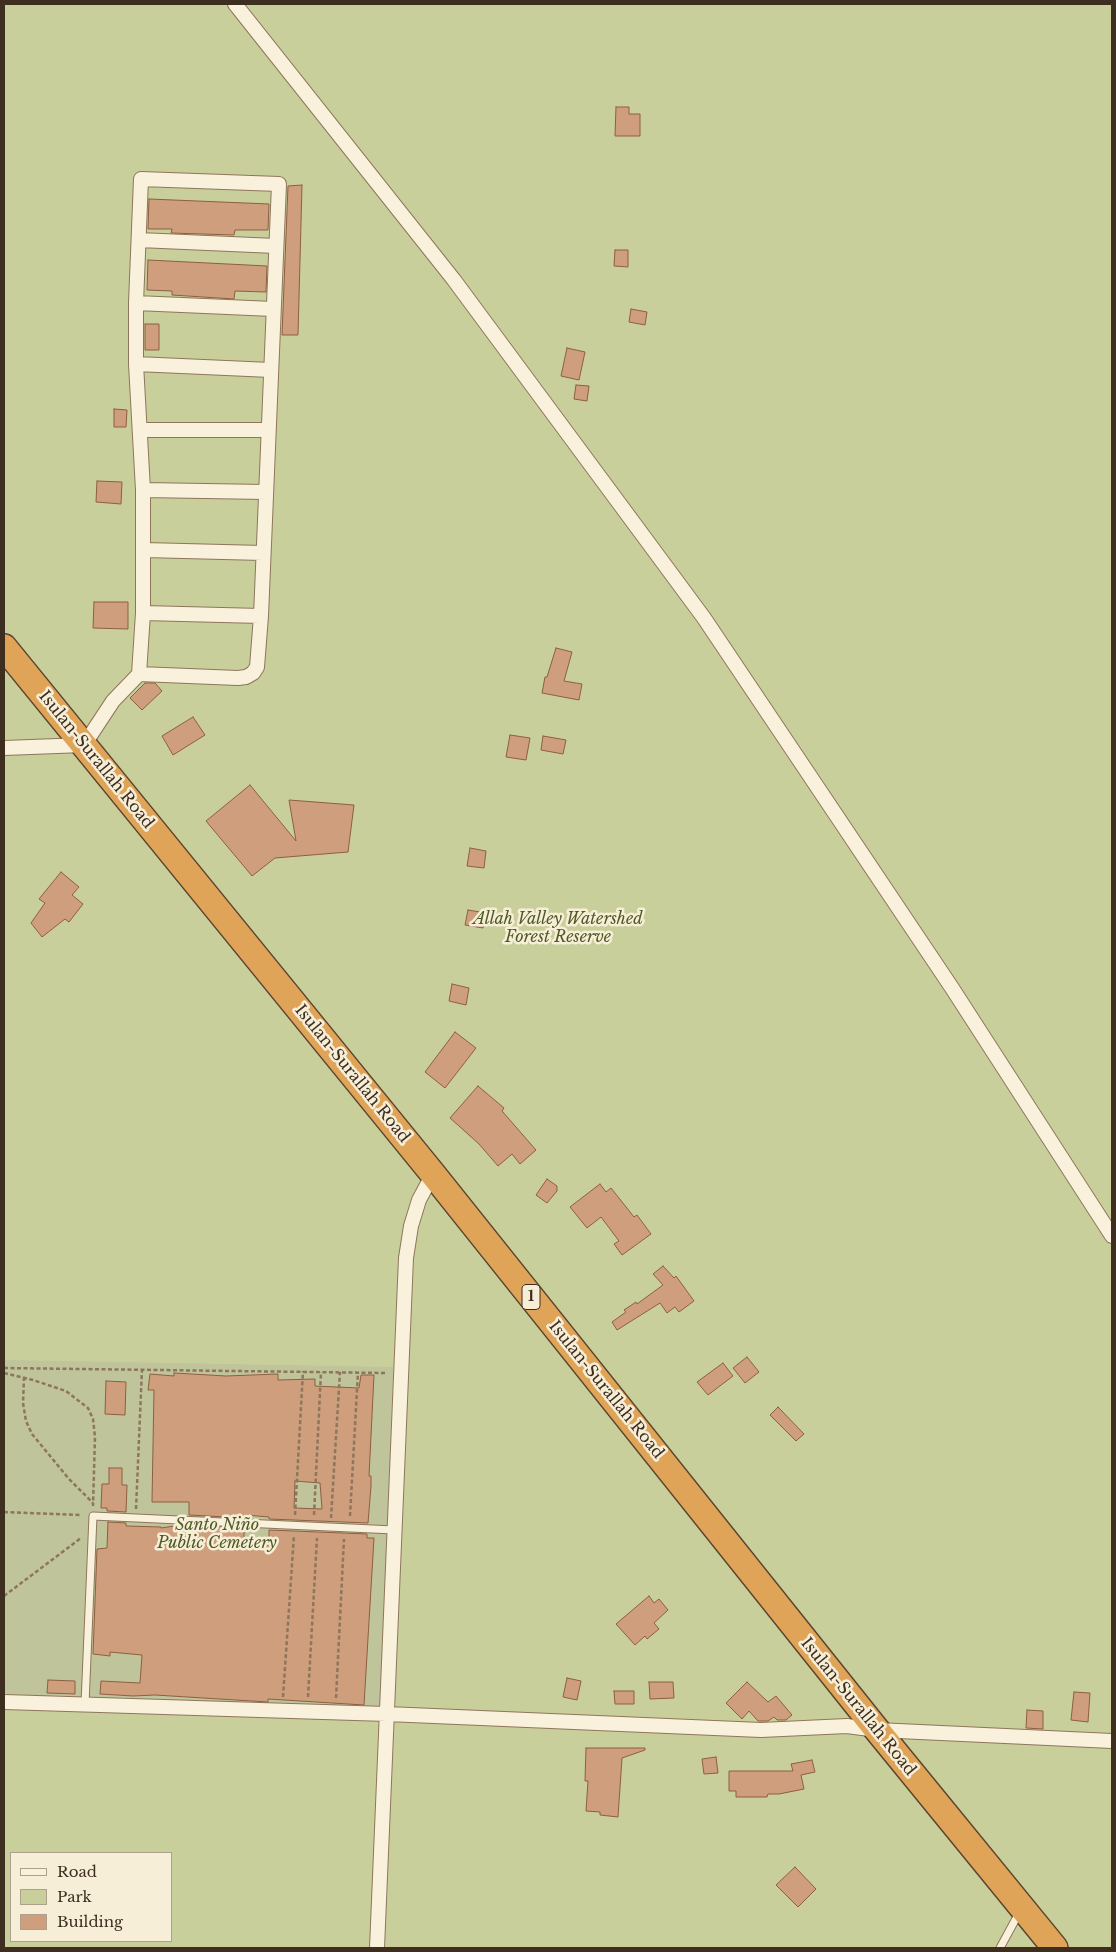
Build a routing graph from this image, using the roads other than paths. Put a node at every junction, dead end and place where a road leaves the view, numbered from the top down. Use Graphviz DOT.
graph roads {
  1 [pos="235,4"];
  2 [pos="139,240"];
  3 [pos="276,246"];
  4 [pos="136,303"];
  5 [pos="273,309"];
  6 [pos="136,364"];
  7 [pos="271,370"];
  8 [pos="140,430"];
  9 [pos="268,430"];
  10 [pos="144,490"];
  11 [pos="266,492"];
  12 [pos="144,550"];
  13 [pos="263,553"];
  14 [pos="143,613"];
  15 [pos="261,616"];
  16 [pos="4,647"];
  17 [pos="139,674"];
  18 [pos="84,745"];
  19 [pos="4,748"];
  20 [pos="433,1174"];
  21 [pos="1112,1236"];
  22 [pos="394,1530"];
  23 [pos="4,1702"];
  24 [pos="85,1704"];
  25 [pos="387,1714"];
  26 [pos="877,1730"];
  27 [pos="1112,1740"];
  28 [pos="1022,1908"];
  29 [pos="377,1948"];
  30 [pos="1000,1948"];
  31 [pos="1055,1948"];
  1 -- 21 [label="street"];
  2 -- 3 [label="street"];
  2 -- 3 [label="street"];
  2 -- 4 [label="street"];
  3 -- 5 [label="street"];
  4 -- 5 [label="street"];
  4 -- 6 [label="street"];
  5 -- 7 [label="street"];
  6 -- 7 [label="street"];
  6 -- 8 [label="street"];
  7 -- 9 [label="street"];
  8 -- 9 [label="street"];
  8 -- 10 [label="street"];
  9 -- 11 [label="street"];
  10 -- 11 [label="street"];
  10 -- 12 [label="street"];
  11 -- 13 [label="street"];
  12 -- 13 [label="street"];
  12 -- 14 [label="street"];
  13 -- 15 [label="street"];
  14 -- 15 [label="street"];
  14 -- 17 [label="street"];
  15 -- 17 [label="street"];
  16 -- 18 [label="highway, Isulan-Surallah Road / 1"];
  17 -- 18 [label="street"];
  18 -- 19 [label="street"];
  18 -- 20 [label="highway, Isulan-Surallah Road / 1"];
  20 -- 22 [label="street"];
  20 -- 26 [label="highway, Isulan-Surallah Road / 1"];
  22 -- 24 [label="lane"];
  22 -- 25 [label="street"];
  23 -- 24 [label="street"];
  24 -- 25 [label="street"];
  25 -- 26 [label="street"];
  25 -- 29 [label="street"];
  26 -- 27 [label="street"];
  26 -- 28 [label="highway, Isulan-Surallah Road / 1"];
  28 -- 30 [label="lane"];
  28 -- 31 [label="highway, Isulan-Surallah Road / 1"];
}
